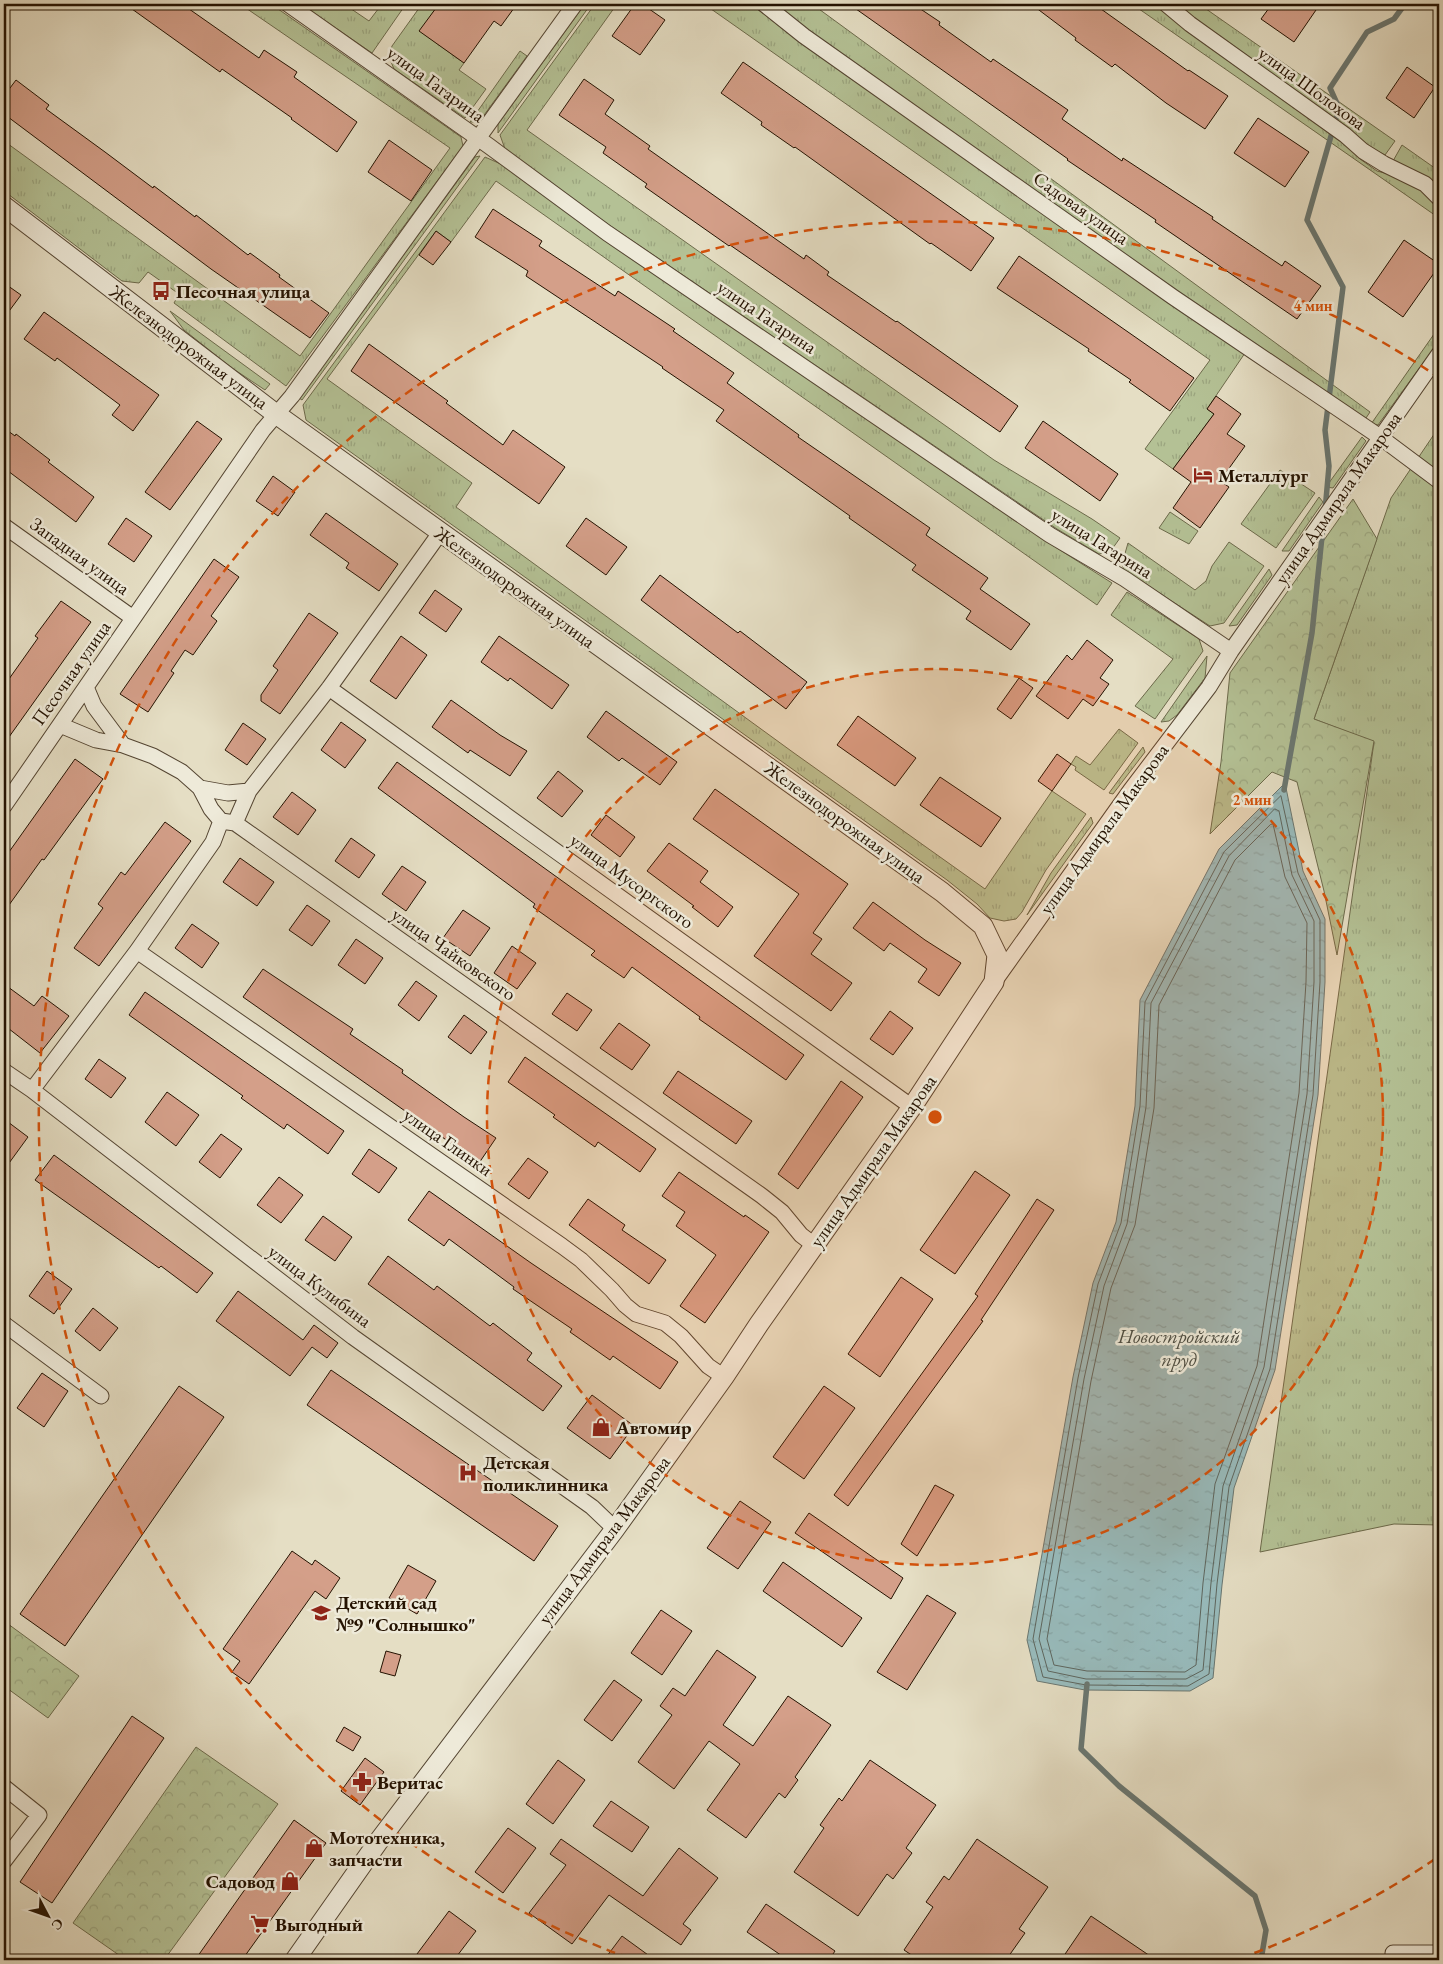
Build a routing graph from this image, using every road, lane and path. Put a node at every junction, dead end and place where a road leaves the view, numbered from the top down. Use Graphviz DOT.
graph roads {
  1 [pos="288,4"];
  2 [pos="575,4"];
  3 [pos="764,4"];
  4 [pos="1166,4"];
  5 [pos="478,138"];
  6 [pos="1439,198"];
  7 [pos="4,206"];
  8 [pos="1439,354"];
  9 [pos="276,414"];
  10 [pos="1380,437"];
  11 [pos="1439,480"];
  12 [pos="4,526"];
  13 [pos="440,533"];
  14 [pos="133,618"];
  15 [pos="1231,651"];
  16 [pos="86,687"];
  17 [pos="330,688"];
  18 [pos="60,725"];
  19 [pos="123,745"];
  20 [pos="200,788"];
  21 [pos="249,791"];
  22 [pos="5,801"];
  23 [pos="228,822"];
  24 [pos="137,951"];
  25 [pos="994,982"];
  26 [pos="4,1071"];
  27 [pos="32,1090"];
  28 [pos="912,1107"];
  29 [pos="814,1245"];
  30 [pos="4,1324"];
  31 [pos="724,1377"];
  32 [pos="102,1396"];
  33 [pos="615,1529"];
  34 [pos="4,1788"];
  35 [pos="4,1861"];
  36 [pos="1439,1953"];
  37 [pos="1393,1957"];
  38 [pos="295,1960"];
  1 -- 5 [label="street, улица Гагарина"];
  2 -- 5 [label="street, Песочная улица"];
  3 -- 10 [label="street, Садовая улица"];
  4 -- 6 [label="street, улица Шолохова"];
  5 -- 9 [label="street, Песочная улица"];
  5 -- 15 [label="street, улица Гагарина"];
  7 -- 9 [label="street, Железнодорожная улица"];
  8 -- 10 [label="street, улица Адмирала Макарова"];
  9 -- 13 [label="street, Железнодорожная улица"];
  9 -- 14 [label="street, Песочная улица"];
  10 -- 11 [label="street, Садовая улица"];
  10 -- 15 [label="street, улица Адмирала Макарова"];
  12 -- 14 [label="street, Западная улица"];
  13 -- 17 [label="street"];
  13 -- 25 [label="street, Железнодорожная улица"];
  14 -- 16 [label="street, Песочная улица"];
  15 -- 25 [label="street, улица Адмирала Макарова"];
  16 -- 18 [label="street, Песочная улица"];
  16 -- 19 [label="street"];
  17 -- 21 [label="street"];
  17 -- 28 [label="street, улица Мусоргского"];
  18 -- 19 [label="street, улица Чайковского"];
  18 -- 22 [label="street, Песочная улица"];
  19 -- 20 [label="street, улица Чайковского"];
  20 -- 21 [label="street"];
  20 -- 23 [label="street, улица Чайковского"];
  21 -- 23 [label="street"];
  23 -- 24 [label="street"];
  23 -- 29 [label="street, улица Чайковского"];
  24 -- 27 [label="street"];
  24 -- 31 [label="street, улица Глинки"];
  25 -- 28 [label="street, улица Адмирала Макарова"];
  26 -- 27 [label="street, улица Кулибина"];
  27 -- 33 [label="street, улица Кулибина"];
  28 -- 29 [label="street, улица Адмирала Макарова"];
  29 -- 31 [label="street, улица Адмирала Макарова"];
  30 -- 32 [label="street"];
  31 -- 33 [label="street, улица Адмирала Макарова"];
  33 -- 38 [label="street, улица Адмирала Макарова"];
  34 -- 35 [label="street"];
  36 -- 37 [label="street"];
}
